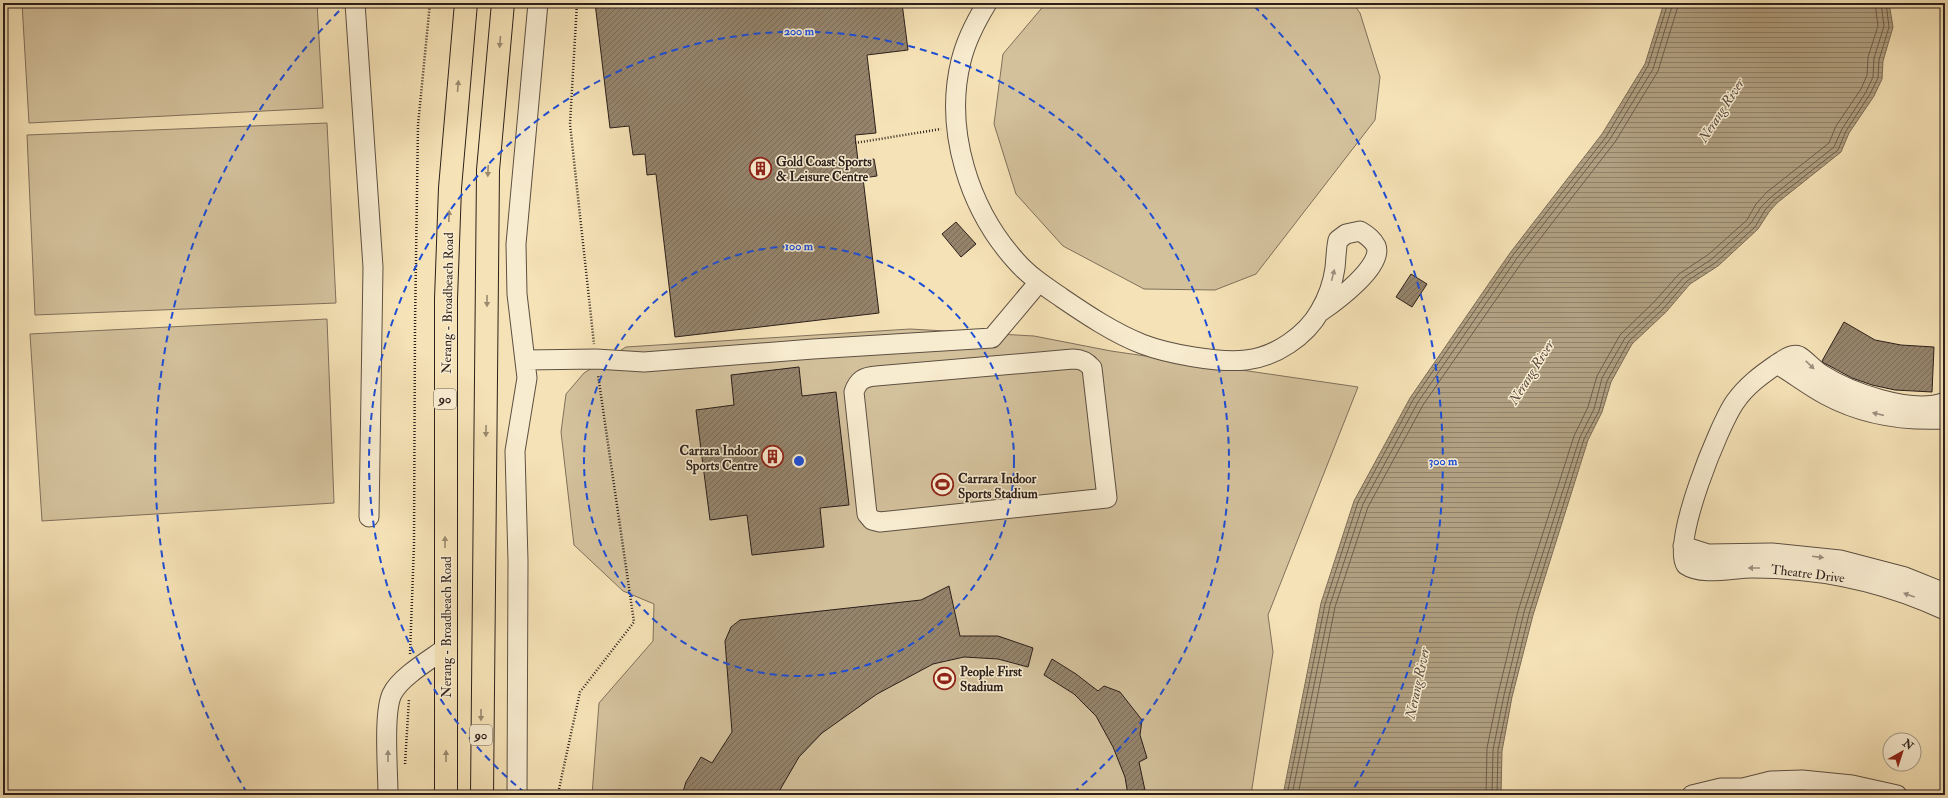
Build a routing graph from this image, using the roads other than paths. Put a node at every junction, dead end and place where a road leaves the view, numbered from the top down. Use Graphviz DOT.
graph roads {
  1 [pos="356,3"];
  2 [pos="466,3"];
  3 [pos="504,3"];
  4 [pos="538,3"];
  5 [pos="987,3"];
  6 [pos="1039,282"];
  7 [pos="1320,312"];
  8 [pos="992,338"];
  9 [pos="525,360"];
  10 [pos="993,366"];
  11 [pos="1945,402"];
  12 [pos="1907,412"];
  13 [pos="1945,420"];
  14 [pos="369,518"];
  15 [pos="1886,579"];
  16 [pos="1945,593"];
  17 [pos="1945,610"];
  18 [pos="446,648"];
  19 [pos="388,795"];
  20 [pos="446,795"];
  21 [pos="482,795"];
  22 [pos="517,795"];
  23 [pos="1692,795"];
  24 [pos="1897,795"];
  1 -- 14 [label="street"];
  18 -- 2 [label="main road, Nerang - Broadbeach Road / 90, one-way"];
  3 -- 21 [label="main road, 90, one-way"];
  4 -- 9 [label="street"];
  5 -- 6 [label="street"];
  6 -- 7 [label="street"];
  6 -- 8 [label="street"];
  8 -- 9 [label="street"];
  8 -- 10 [label="street"];
  9 -- 22 [label="street"];
  10 -- 10 [label="street"];
  11 -- 12 [label="street, Theatre Drive"];
  12 -- 13 [label="street, Theatre Drive"];
  12 -- 15 [label="street, Theatre Drive"];
  15 -- 16 [label="street, Theatre Drive"];
  17 -- 15 [label="street, Theatre Drive, one-way"];
  19 -- 18 [label="street, one-way"];
  20 -- 18 [label="main road, Nerang - Broadbeach Road / 90, one-way"];
  23 -- 24 [label="street"];
}
